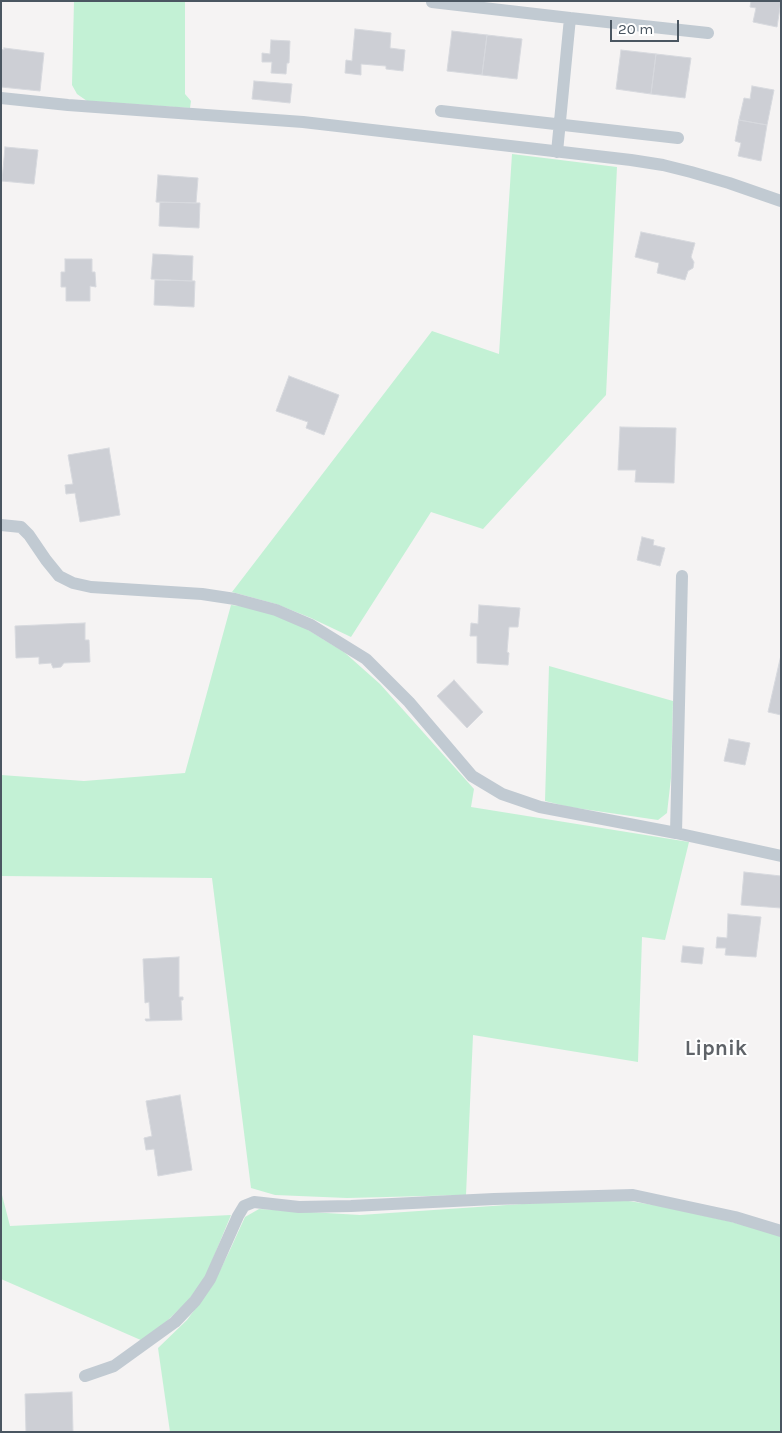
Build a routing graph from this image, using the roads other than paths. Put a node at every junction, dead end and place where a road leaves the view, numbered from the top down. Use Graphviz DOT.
graph roads {
  1 [pos="432,2"];
  2 [pos="570,18"];
  3 [pos="708,34"];
  4 [pos="1,98"];
  5 [pos="441,111"];
  6 [pos="558,125"];
  7 [pos="678,138"];
  8 [pos="557,152"];
  9 [pos="781,201"];
  10 [pos="1,525"];
  11 [pos="682,576"];
  12 [pos="676,833"];
  13 [pos="781,856"];
  14 [pos="781,1230"];
  15 [pos="85,1376"];
  1 -- 2 [label="lane"];
  2 -- 3 [label="lane"];
  2 -- 6 [label="lane"];
  4 -- 8 [label="lane"];
  5 -- 6 [label="lane"];
  6 -- 7 [label="lane"];
  6 -- 8 [label="lane"];
  8 -- 9 [label="lane"];
  10 -- 12 [label="lane"];
  11 -- 12 [label="lane"];
  12 -- 13 [label="lane"];
  14 -- 15 [label="lane"];
}
